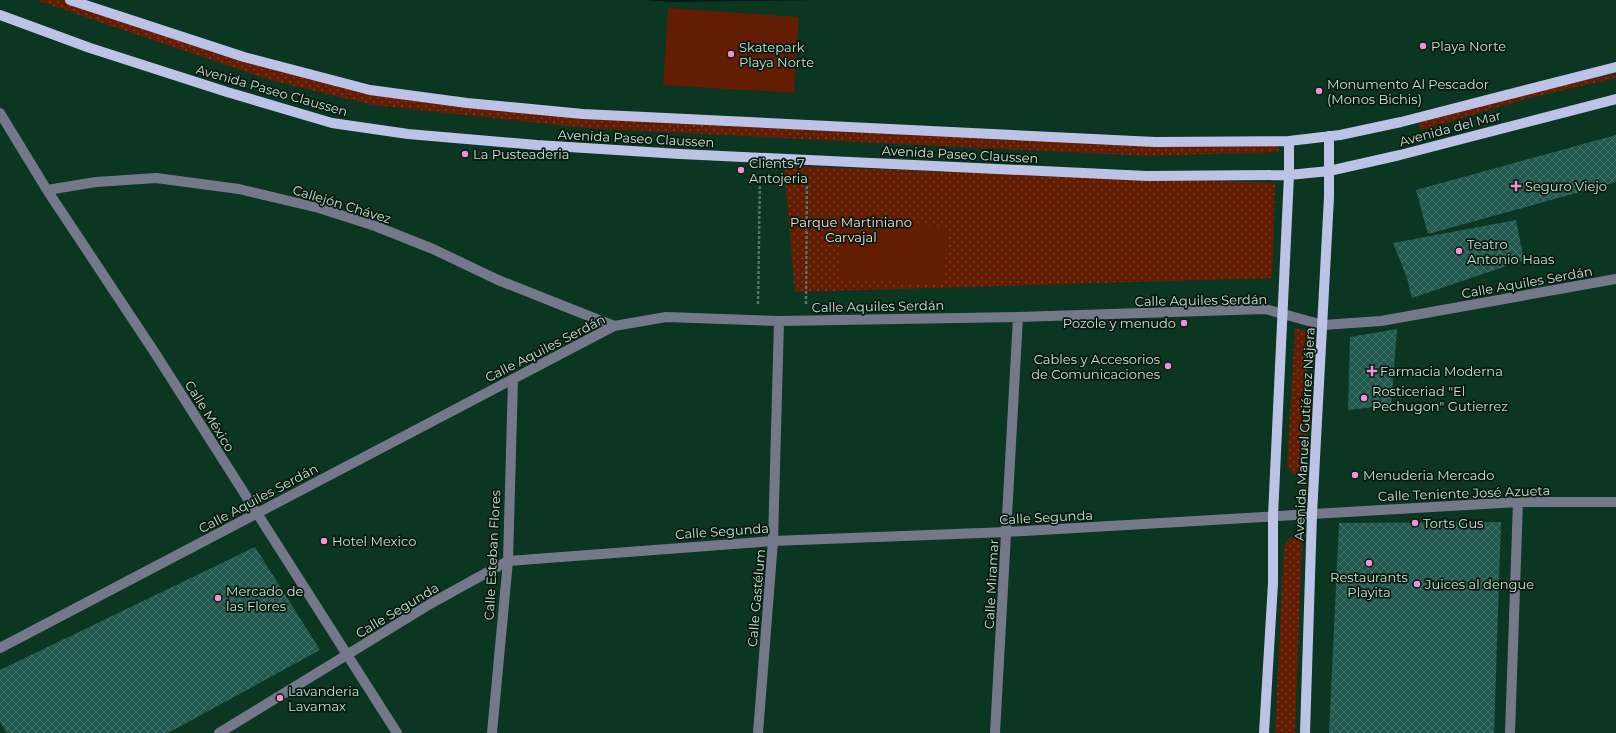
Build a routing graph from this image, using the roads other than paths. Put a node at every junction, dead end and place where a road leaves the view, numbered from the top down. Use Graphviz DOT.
graph roads {
  1 [pos="70,0"];
  2 [pos="0,15"];
  3 [pos="1616,67"];
  4 [pos="1616,99"];
  5 [pos="0,113"];
  6 [pos="1329,136"];
  7 [pos="1289,141"];
  8 [pos="1329,171"];
  9 [pos="1289,175"];
  10 [pos="47,190"];
  11 [pos="1616,279"];
  12 [pos="1283,314"];
  13 [pos="1018,317"];
  14 [pos="779,321"];
  15 [pos="1323,325"];
  16 [pos="614,326"];
  17 [pos="512,379"];
  18 [pos="1518,502"];
  19 [pos="1616,502"];
  20 [pos="256,513"];
  21 [pos="1312,514"];
  22 [pos="1273,516"];
  23 [pos="1007,532"];
  24 [pos="773,541"];
  25 [pos="508,561"];
  26 [pos="0,648"];
  27 [pos="347,655"];
  28 [pos="219,733"];
  29 [pos="397,733"];
  30 [pos="492,733"];
  31 [pos="758,733"];
  32 [pos="995,733"];
  33 [pos="1264,733"];
  34 [pos="1305,733"];
  35 [pos="1510,733"];
  1 -- 7 [label="main road, Avenida Paseo Claussen"];
  2 -- 9 [label="main road, Avenida Paseo Claussen"];
  3 -- 6 [label="main road, Avenida del Mar"];
  4 -- 8 [label="main road, Avenida del Mar"];
  5 -- 10 [label="street, Calle México"];
  6 -- 7 [label="main road, Avenida Paseo Claussen"];
  6 -- 8 [label="main road, Avenida Manuel Gutiérrez Nájera"];
  7 -- 9 [label="main road, Avenida Manuel Gutiérrez Nájera"];
  8 -- 9 [label="main road, Avenida del Mar"];
  8 -- 15 [label="main road, Avenida Manuel Gutiérrez Nájera"];
  9 -- 12 [label="main road, Avenida Manuel Gutiérrez Nájera"];
  10 -- 16 [label="street, Callejón Chávez"];
  10 -- 20 [label="street, Calle México"];
  11 -- 15 [label="street, Calle Aquiles Serdán"];
  12 -- 13 [label="street, Calle Aquiles Serdán"];
  12 -- 15 [label="street, Calle Aquiles Serdán"];
  12 -- 22 [label="main road, Avenida Manuel Gutiérrez Nájera"];
  13 -- 14 [label="street, Calle Aquiles Serdán"];
  13 -- 23 [label="street, Calle Miramar"];
  14 -- 16 [label="street, Calle Aquiles Serdán"];
  14 -- 24 [label="street, Calle Gastélum"];
  15 -- 21 [label="main road, Avenida Manuel Gutiérrez Nájera"];
  16 -- 17 [label="street, Calle Aquiles Serdán"];
  17 -- 20 [label="street, Calle Aquiles Serdán"];
  17 -- 25 [label="street, Calle Esteban Flores"];
  18 -- 19 [label="street, Calle Teniente José Azueta"];
  18 -- 21 [label="street, Calle Teniente José Azueta"];
  18 -- 35 [label="street"];
  20 -- 26 [label="street, Calle Aquiles Serdán"];
  20 -- 27 [label="street, Calle México"];
  21 -- 22 [label="street, Calle Teniente José Azueta"];
  21 -- 34 [label="main road, Avenida Manuel Gutiérrez Nájera"];
  22 -- 23 [label="street, Calle Segunda"];
  22 -- 33 [label="main road, Avenida Manuel Gutiérrez Nájera"];
  23 -- 24 [label="street, Calle Segunda"];
  23 -- 32 [label="street, Calle Miramar"];
  24 -- 25 [label="street, Calle Segunda"];
  24 -- 31 [label="street, Calle Gastélum"];
  25 -- 27 [label="street, Calle Segunda"];
  25 -- 30 [label="street, Calle Esteban Flores"];
  27 -- 28 [label="street, Calle Segunda"];
  27 -- 29 [label="street, Calle México"];
}
